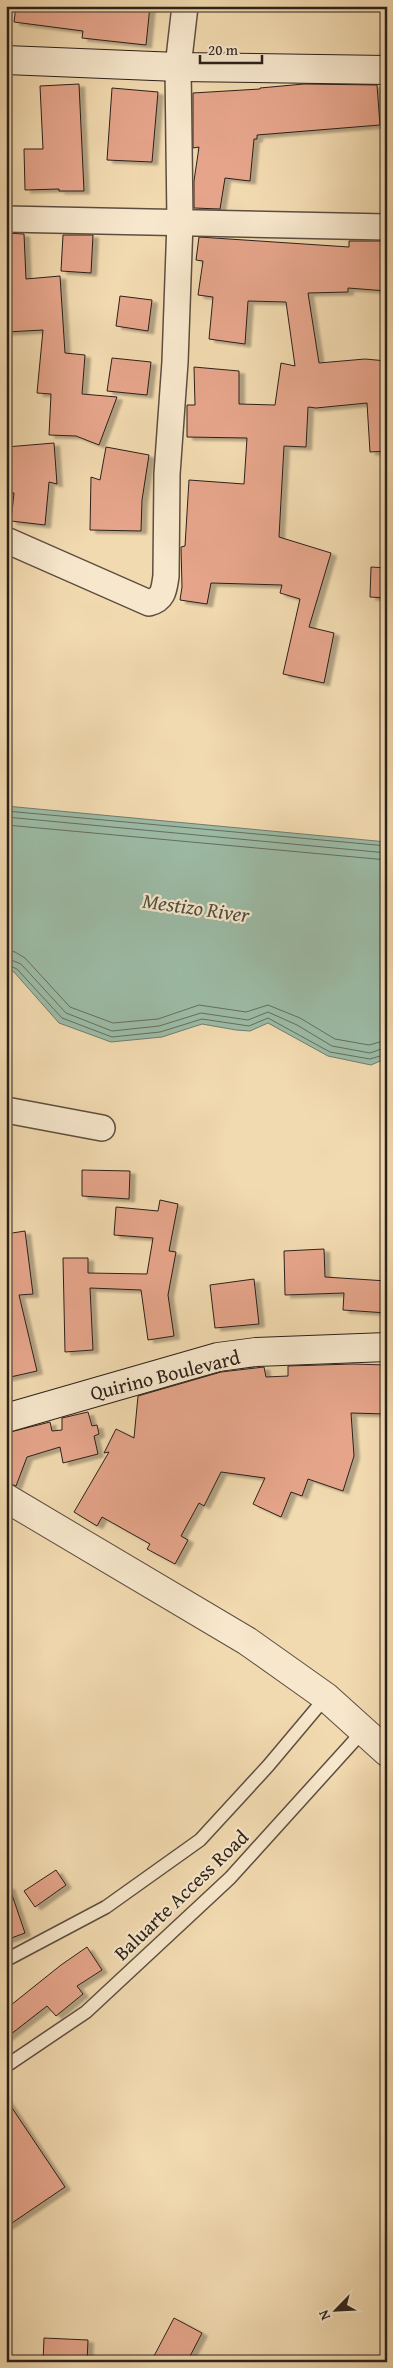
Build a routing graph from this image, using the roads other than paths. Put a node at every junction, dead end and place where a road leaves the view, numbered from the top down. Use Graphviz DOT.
graph roads {
  1 [pos="185,6"];
  2 [pos="6,60"];
  3 [pos="178,67"];
  4 [pos="387,70"];
  5 [pos="6,219"];
  6 [pos="180,222"];
  7 [pos="387,227"];
  8 [pos="6,540"];
  9 [pos="6,1110"];
  10 [pos="102,1128"];
  11 [pos="387,1347"];
  12 [pos="6,1418"];
  13 [pos="6,1498"];
  14 [pos="326,1697"];
  15 [pos="363,1731"];
  16 [pos="387,1752"];
  17 [pos="6,1960"];
  18 [pos="6,2066"];
  1 -- 3 [label="street"];
  2 -- 3 [label="main road"];
  3 -- 4 [label="main road"];
  3 -- 6 [label="street"];
  5 -- 6 [label="street"];
  6 -- 7 [label="street"];
  6 -- 8 [label="street"];
  9 -- 10 [label="street"];
  11 -- 12 [label="main road, Quirino Boulevard"];
  13 -- 14 [label="main road"];
  14 -- 15 [label="main road"];
  14 -- 17 [label="lane, Baluarte Access Road"];
  15 -- 16 [label="main road"];
  15 -- 18 [label="lane, Baluarte Access Road"];
}
